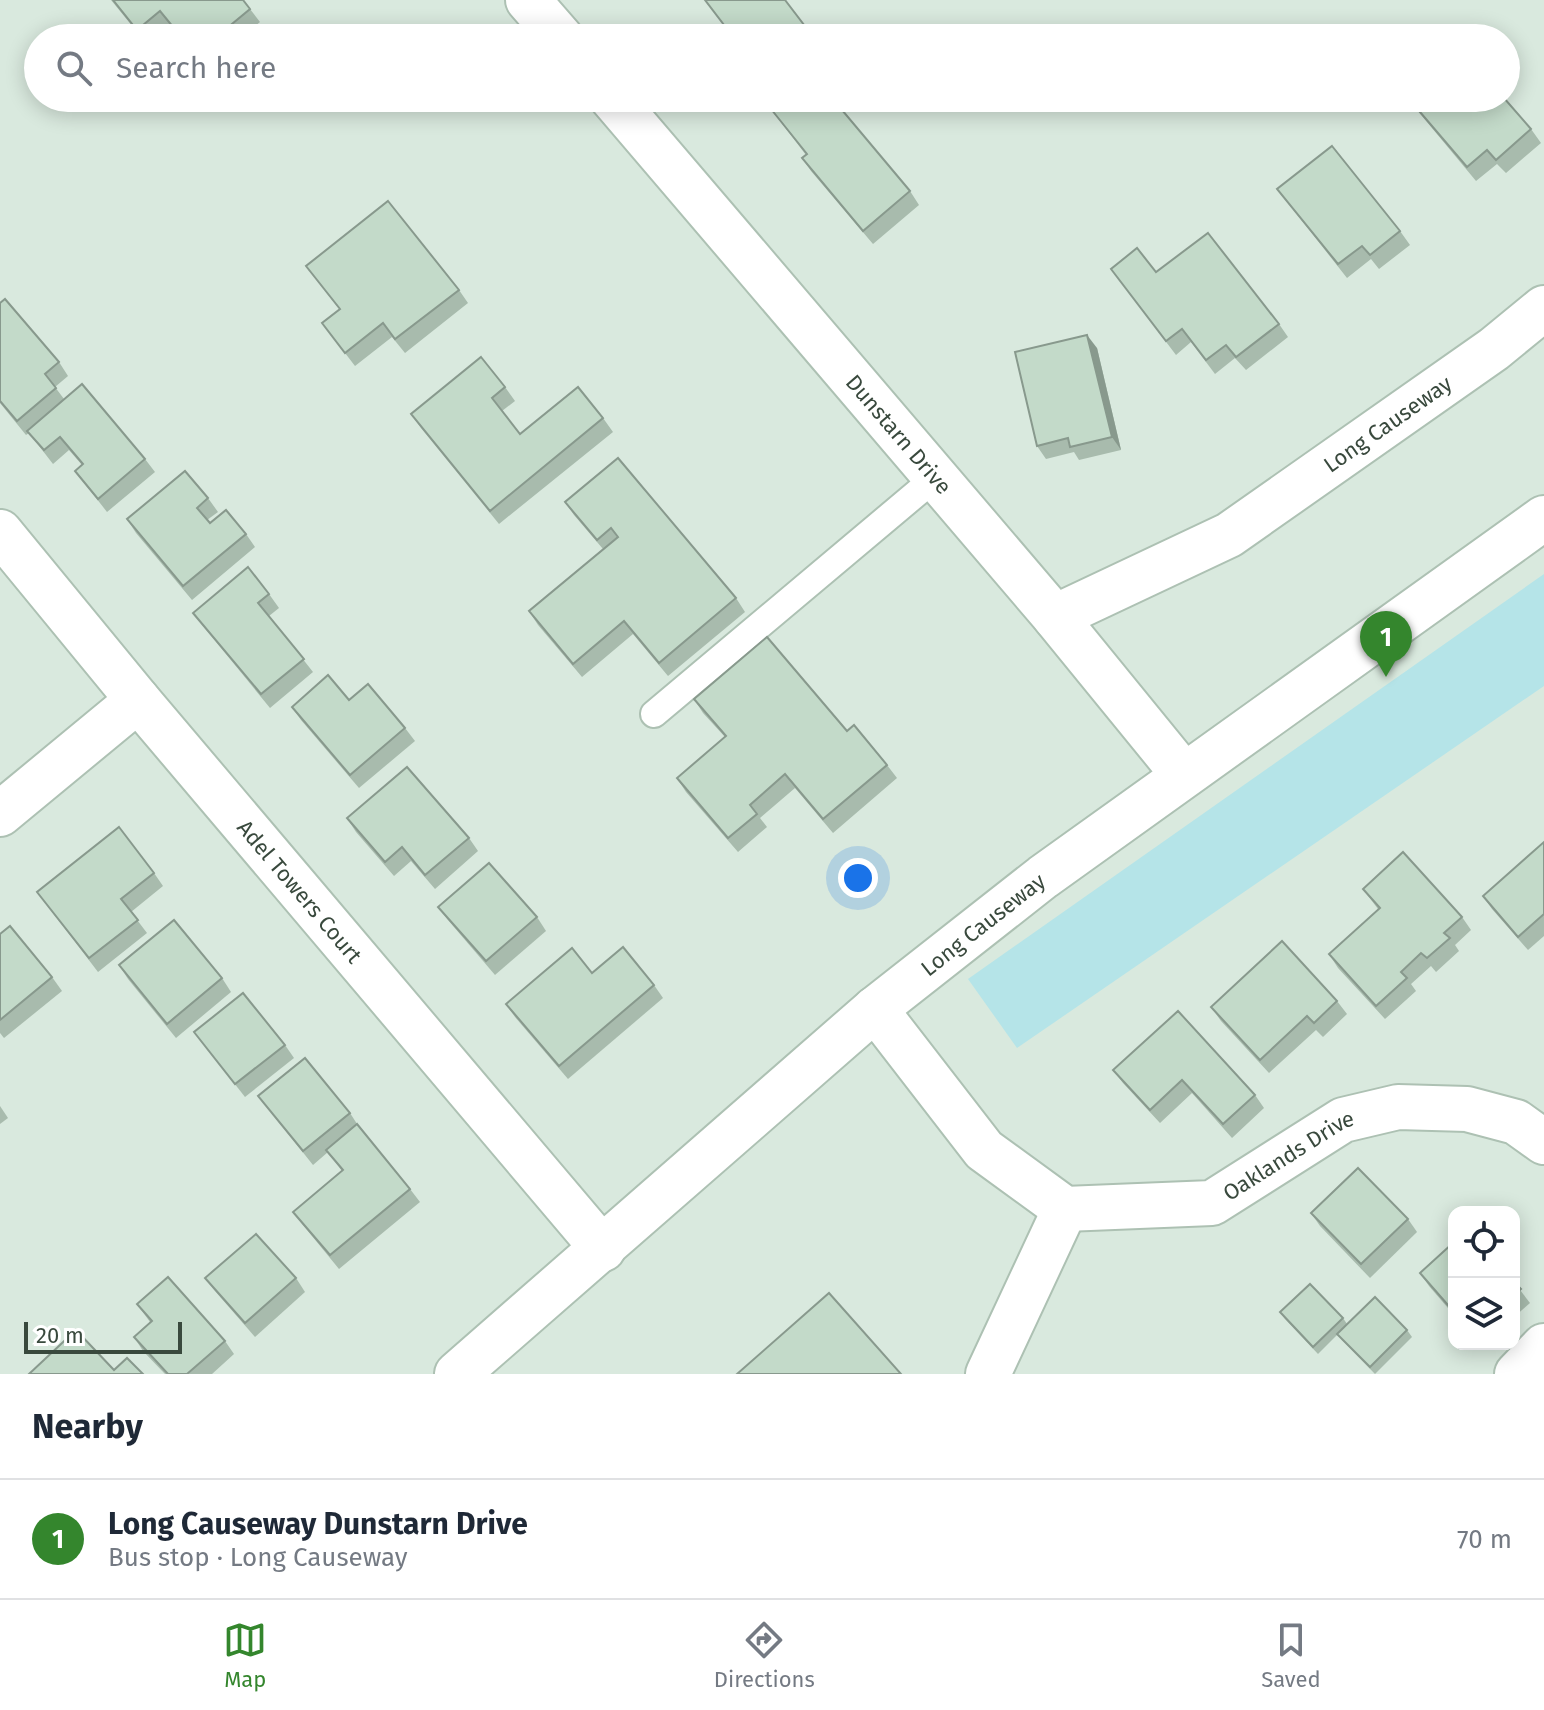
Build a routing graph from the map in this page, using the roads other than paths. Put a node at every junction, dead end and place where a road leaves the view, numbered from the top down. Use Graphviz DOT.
graph roads {
  1 [pos="528,0"];
  2 [pos="549,24"];
  3 [pos="624,112"];
  4 [pos="1544,308"];
  5 [pos="936,477"];
  6 [pos="1544,518"];
  7 [pos="0,532"];
  8 [pos="1055,617"];
  9 [pos="138,700"];
  10 [pos="654,714"];
  11 [pos="1183,774"];
  12 [pos="0,814"];
  13 [pos="875,1009"];
  14 [pos="1544,1142"];
  15 [pos="1065,1209"];
  16 [pos="603,1249"];
  17 [pos="1544,1346"];
  18 [pos="457,1374"];
  19 [pos="988,1374"];
  20 [pos="1517,1374"];
  1 -- 2 [label="street"];
  3 -- 5 [label="street, Dunstarn Drive"];
  4 -- 8 [label="street, Long Causeway"];
  5 -- 8 [label="street, Dunstarn Drive"];
  5 -- 10 [label="lane"];
  6 -- 11 [label="street, Long Causeway"];
  7 -- 9 [label="street, Adel Towers Court"];
  8 -- 11 [label="street, Dunstarn Drive"];
  9 -- 12 [label="street"];
  9 -- 16 [label="street, Adel Towers Court"];
  11 -- 13 [label="street, Long Causeway"];
  13 -- 15 [label="street"];
  13 -- 16 [label="street, Long Causeway"];
  14 -- 15 [label="street, Oaklands Drive"];
  15 -- 19 [label="street"];
  16 -- 18 [label="street, Long Causeway"];
  17 -- 20 [label="street"];
}
